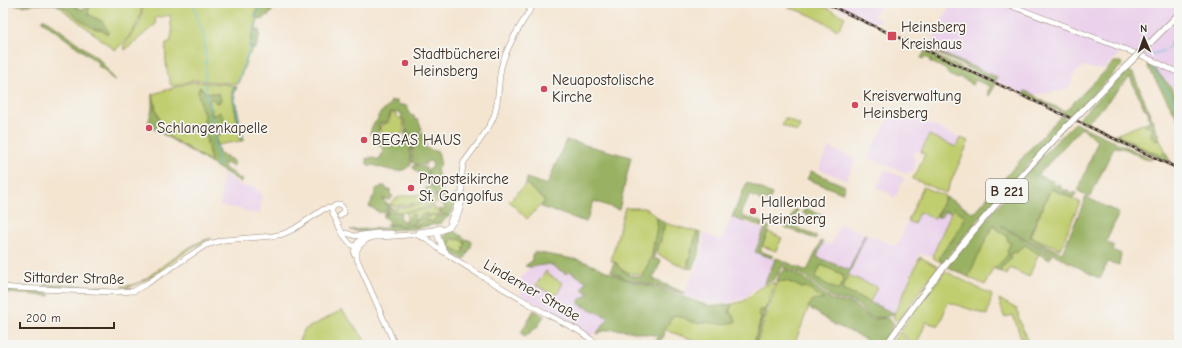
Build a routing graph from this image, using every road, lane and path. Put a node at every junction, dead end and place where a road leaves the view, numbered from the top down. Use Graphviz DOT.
graph roads {
  1 [pos="534,3"];
  2 [pos="1004,3"];
  3 [pos="1178,15"];
  4 [pos="1179,73"];
  5 [pos="332,210"];
  6 [pos="338,216"];
  7 [pos="435,232"];
  8 [pos="346,233"];
  9 [pos="395,233"];
  10 [pos="414,235"];
  11 [pos="357,246"];
  12 [pos="436,247"];
  13 [pos="452,256"];
  14 [pos="3,287"];
  15 [pos="395,345"];
  16 [pos="599,345"];
  17 [pos="886,345"];
  1 -- 7 [label="main road"];
  2 -- 4 [label="main road"];
  3 -- 17 [label="main road, B 221, bridge"];
  5 -- 6 [label="main road"];
  5 -- 6 [label="main road"];
  5 -- 14 [label="main road, Sittarder Straße"];
  6 -- 8 [label="main road"];
  6 -- 11 [label="main road"];
  7 -- 9 [label="main road"];
  7 -- 10 [label="main road, Linderner Straße"];
  7 -- 12 [label="main road"];
  7 -- 13 [label="main road, Linderner Straße"];
  8 -- 9 [label="main road"];
  8 -- 11 [label="main road"];
  9 -- 11 [label="main road"];
  10 -- 11 [label="main road, Linderner Straße"];
  10 -- 12 [label="main road, Linderner Straße"];
  11 -- 15 [label="main road"];
  12 -- 13 [label="main road, Linderner Straße"];
  13 -- 16 [label="main road, Linderner Straße"];
}
